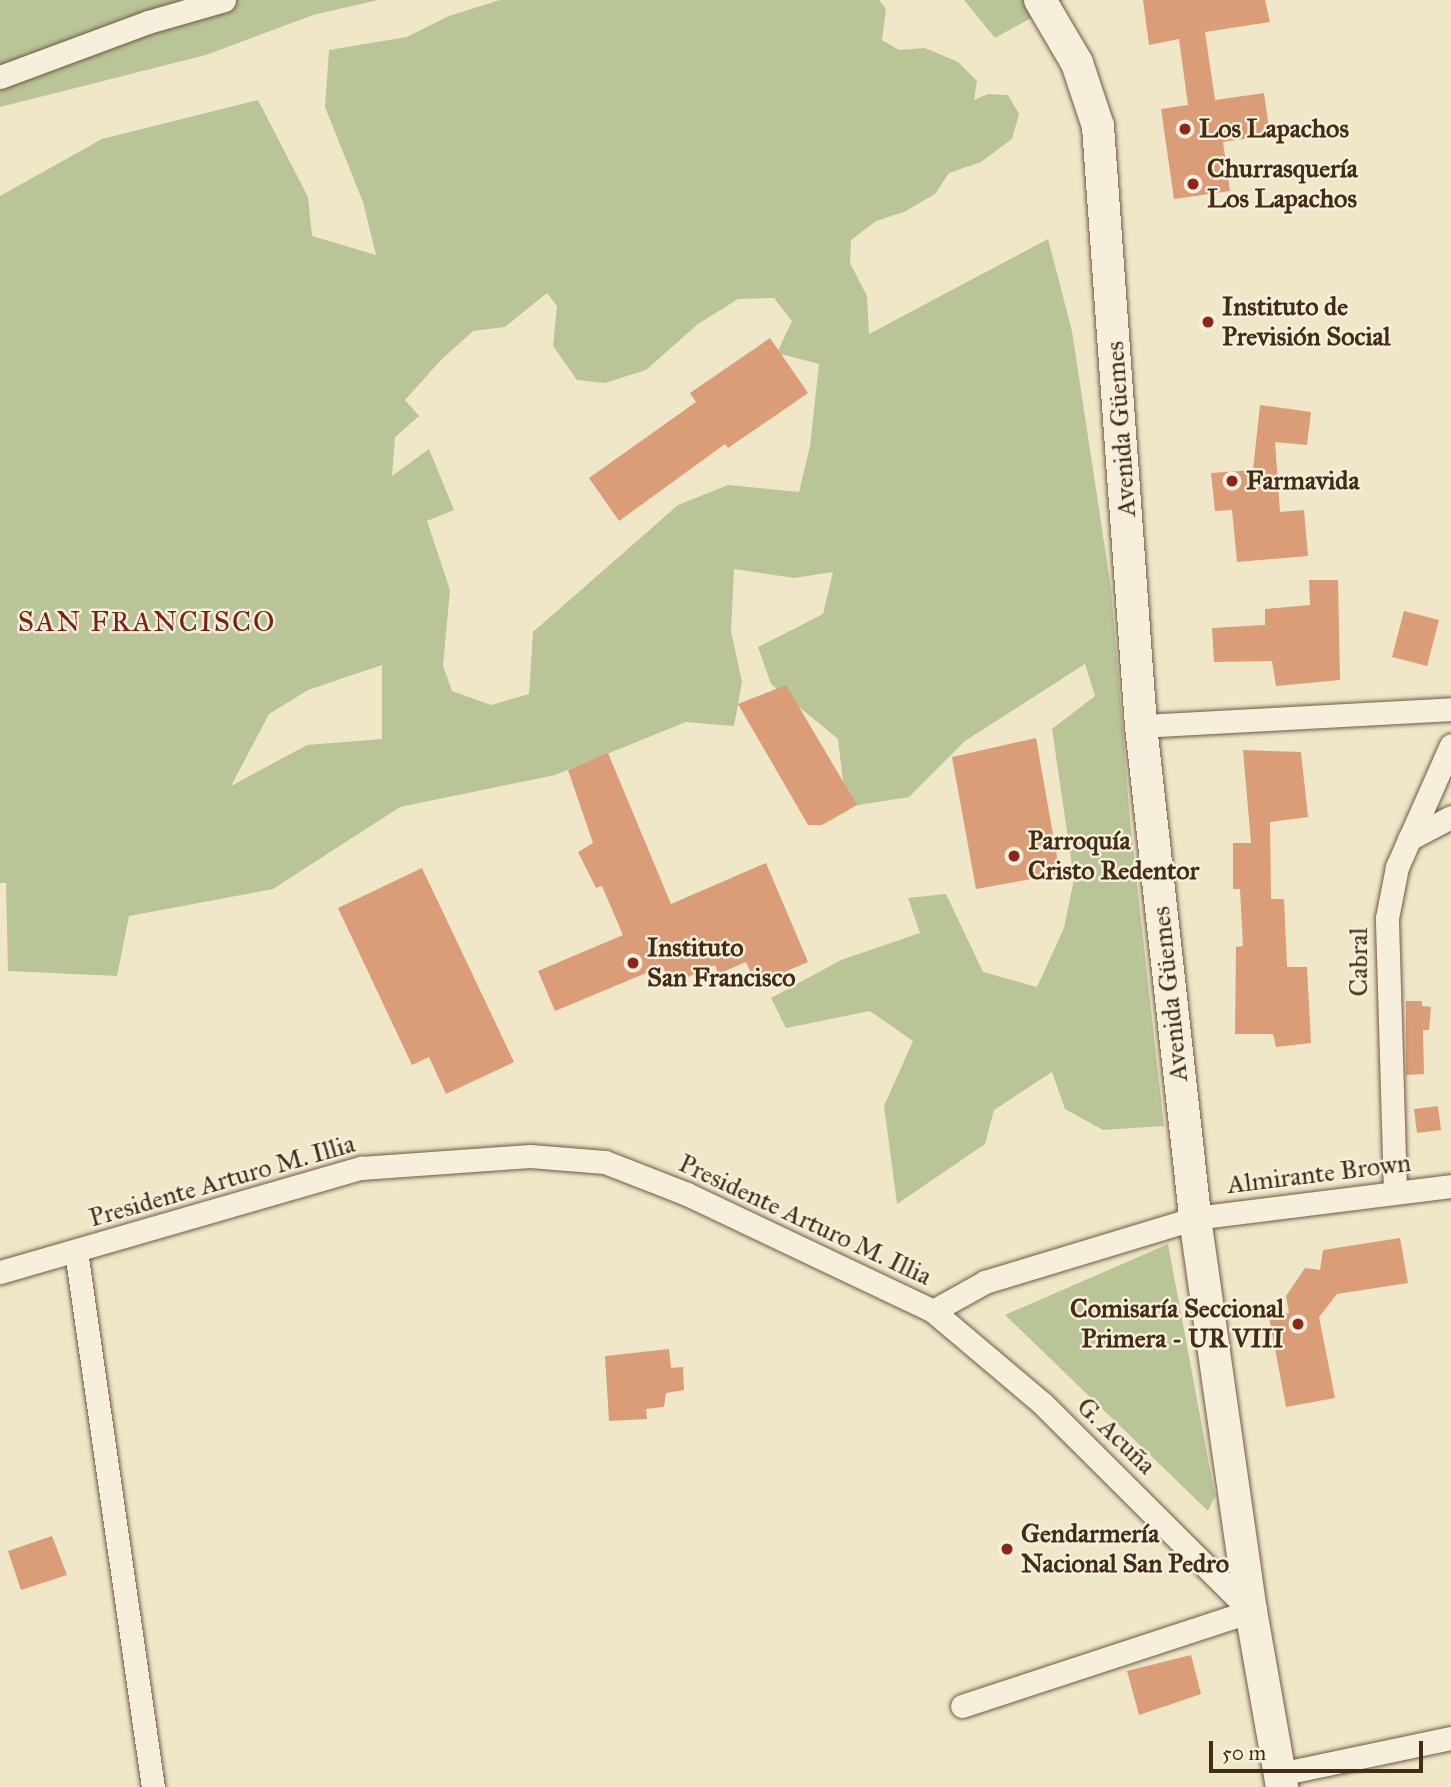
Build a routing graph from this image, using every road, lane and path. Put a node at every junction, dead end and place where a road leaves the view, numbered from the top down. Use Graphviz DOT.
graph roads {
  1 [pos="224,0"];
  2 [pos="1040,0"];
  3 [pos="0,77"];
  4 [pos="1451,709"];
  5 [pos="1141,726"];
  6 [pos="1451,745"];
  7 [pos="1451,817"];
  8 [pos="1409,839"];
  9 [pos="1451,1186"];
  10 [pos="1395,1191"];
  11 [pos="1195,1218"];
  12 [pos="76,1251"];
  13 [pos="0,1272"];
  14 [pos="933,1311"];
  15 [pos="1251,1611"];
  16 [pos="962,1706"];
  17 [pos="1451,1738"];
  18 [pos="1281,1780"];
  19 [pos="153,1787"];
  1 -- 3 [label="street"];
  2 -- 5 [label="main road, Avenida Güemes"];
  4 -- 5 [label="street"];
  5 -- 11 [label="main road, Avenida Güemes"];
  6 -- 8 [label="street, Cabral"];
  7 -- 8 [label="street"];
  8 -- 10 [label="street, Cabral"];
  9 -- 10 [label="street, Almirante Brown"];
  10 -- 11 [label="street, Almirante Brown"];
  11 -- 14 [label="street, Almirante Brown"];
  11 -- 15 [label="main road, Avenida Güemes"];
  12 -- 13 [label="street, Presidente Arturo M. Illia"];
  12 -- 14 [label="street, Presidente Arturo M. Illia"];
  12 -- 19 [label="street"];
  14 -- 15 [label="street, G. Acuña"];
  15 -- 16 [label="street"];
  15 -- 18 [label="main road, Avenida Güemes"];
  17 -- 18 [label="street"];
}
